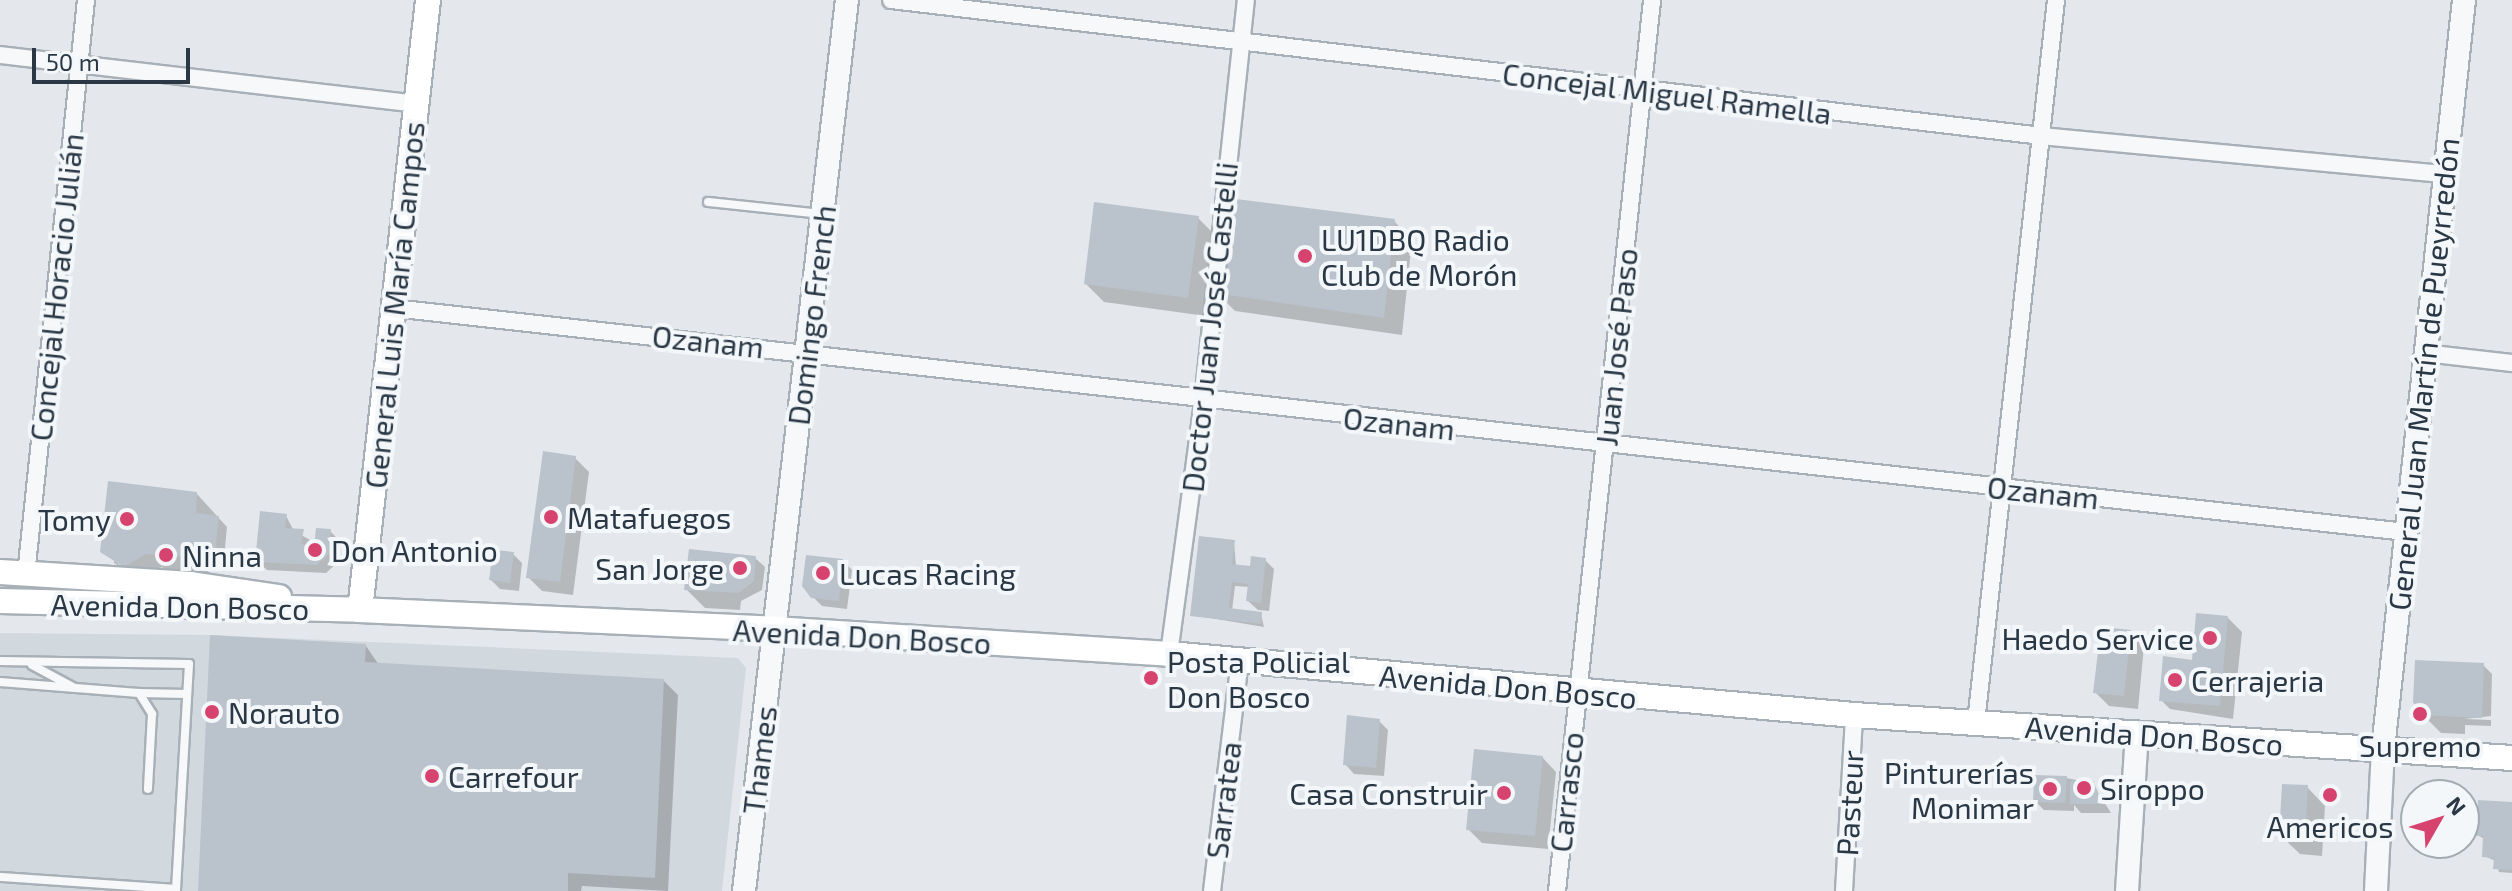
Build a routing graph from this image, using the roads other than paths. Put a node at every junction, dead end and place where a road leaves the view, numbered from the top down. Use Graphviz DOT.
graph roads {
  1 [pos="86,0"];
  2 [pos="428,0"];
  3 [pos="847,0"];
  4 [pos="891,0"];
  5 [pos="1246,0"];
  6 [pos="1652,0"];
  7 [pos="2056,0"];
  8 [pos="2464,0"];
  9 [pos="1240,45"];
  10 [pos="0,55"];
  11 [pos="79,64"];
  12 [pos="1641,90"];
  13 [pos="416,104"];
  14 [pos="2041,136"];
  15 [pos="2445,174"];
  16 [pos="708,202"];
  17 [pos="823,215"];
  18 [pos="393,308"];
  19 [pos="808,351"];
  20 [pos="2425,353"];
  21 [pos="2512,363"];
  22 [pos="1203,401"];
  23 [pos="1607,446"];
  24 [pos="2001,488"];
  25 [pos="2405,532"];
  26 [pos="8,590"];
  27 [pos="360,610"];
  28 [pos="774,629"];
  29 [pos="1169,654"];
  30 [pos="1240,660"];
  31 [pos="0,661"];
  32 [pos="27,662"];
  33 [pos="0,682"];
  34 [pos="75,688"];
  35 [pos="139,693"];
  36 [pos="1576,693"];
  37 [pos="187,694"];
  38 [pos="1854,715"];
  39 [pos="1976,722"];
  40 [pos="2137,734"];
  41 [pos="2383,749"];
  42 [pos="2512,758"];
  43 [pos="148,789"];
  44 [pos="0,877"];
  45 [pos="744,891"];
  46 [pos="1212,891"];
  47 [pos="1557,891"];
  48 [pos="1844,891"];
  49 [pos="2127,891"];
  50 [pos="2376,891"];
  1 -- 11 [label="street, Concejal Horacio Julián"];
  2 -- 13 [label="main road, General Luis María Campos"];
  3 -- 17 [label="street, Domingo French"];
  4 -- 9 [label="street, Concejal Miguel Ramella"];
  5 -- 9 [label="street, Doctor Juan José Castelli"];
  6 -- 12 [label="street, Juan José Paso"];
  7 -- 14 [label="street"];
  8 -- 15 [label="street, General Juan Martín de Pueyrredón"];
  9 -- 12 [label="street, Concejal Miguel Ramella"];
  9 -- 22 [label="street, Doctor Juan José Castelli"];
  10 -- 11 [label="street"];
  11 -- 13 [label="street"];
  11 -- 26 [label="street, Concejal Horacio Julián"];
  12 -- 14 [label="street, Concejal Miguel Ramella"];
  12 -- 23 [label="street, Juan José Paso"];
  13 -- 18 [label="main road, General Luis María Campos"];
  14 -- 15 [label="street, Concejal Miguel Ramella"];
  14 -- 24 [label="street"];
  15 -- 20 [label="street, General Juan Martín de Pueyrredón"];
  16 -- 17 [label="lane"];
  17 -- 19 [label="street, Domingo French"];
  18 -- 19 [label="street, Ozanam"];
  18 -- 27 [label="main road, General Luis María Campos"];
  19 -- 22 [label="street, Ozanam"];
  19 -- 28 [label="street, Domingo French"];
  20 -- 21 [label="street"];
  20 -- 25 [label="street, General Juan Martín de Pueyrredón"];
  22 -- 23 [label="street, Ozanam"];
  22 -- 29 [label="street, Doctor Juan José Castelli"];
  23 -- 24 [label="street, Ozanam"];
  23 -- 36 [label="street, Juan José Paso"];
  24 -- 25 [label="street, Ozanam"];
  24 -- 39 [label="street"];
  25 -- 41 [label="street, General Juan Martín de Pueyrredón"];
  26 -- 27 [label="main road, Avenida Don Bosco"];
  26 -- 27 [label="main road, Avenida Don Bosco"];
  27 -- 28 [label="main road, Avenida Don Bosco"];
  28 -- 29 [label="main road, Avenida Don Bosco"];
  28 -- 45 [label="street, Thames"];
  29 -- 30 [label="main road, Avenida Don Bosco"];
  30 -- 36 [label="main road, Avenida Don Bosco"];
  30 -- 46 [label="street, Sarratea"];
  31 -- 32 [label="lane"];
  32 -- 34 [label="lane"];
  32 -- 37 [label="lane"];
  33 -- 34 [label="lane"];
  34 -- 35 [label="lane"];
  35 -- 37 [label="lane"];
  35 -- 43 [label="lane"];
  36 -- 38 [label="main road, Avenida Don Bosco"];
  36 -- 47 [label="street, Carrasco"];
  37 -- 44 [label="lane"];
  38 -- 39 [label="main road, Avenida Don Bosco"];
  38 -- 48 [label="street, Pasteur"];
  39 -- 40 [label="main road, Avenida Don Bosco"];
  40 -- 41 [label="main road, Avenida Don Bosco"];
  40 -- 49 [label="street"];
  41 -- 42 [label="main road, Avenida Don Bosco"];
  41 -- 50 [label="street, General Juan Martín de Pueyrredón"];
}
